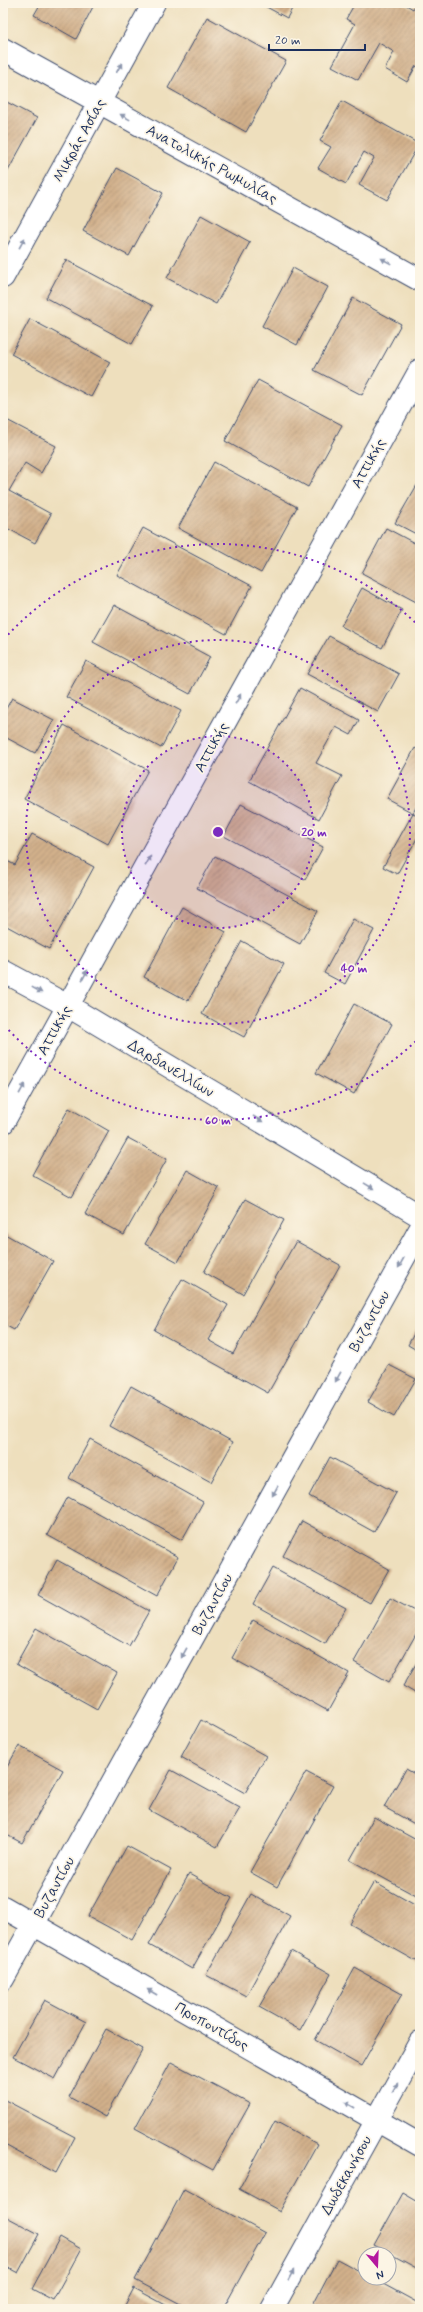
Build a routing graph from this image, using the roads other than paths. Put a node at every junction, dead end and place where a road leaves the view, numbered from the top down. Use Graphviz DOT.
graph roads {
  1 [pos="154,3"];
  2 [pos="3,49"];
  3 [pos="99,102"];
  4 [pos="3,277"];
  5 [pos="420,280"];
  6 [pos="420,370"];
  7 [pos="3,971"];
  8 [pos="68,1006"];
  9 [pos="3,1123"];
  10 [pos="420,1216"];
  11 [pos="420,1229"];
  12 [pos="3,1907"];
  13 [pos="33,1924"];
  14 [pos="3,1979"];
  15 [pos="420,2042"];
  16 [pos="377,2120"];
  17 [pos="420,2145"];
  18 [pos="272,2309"];
  3 -- 1 [label="street, Μικράς Ασίας, one-way"];
  2 -- 3 [label="street, Ανατολικής Ρωμυλίας"];
  4 -- 3 [label="street, Μικράς Ασίας, one-way"];
  5 -- 3 [label="street, Ανατολικής Ρωμυλίας, one-way"];
  8 -- 6 [label="street, Αττικής, one-way"];
  7 -- 8 [label="street, Δαρδανελλίων, one-way"];
  9 -- 8 [label="street, Αττικής, one-way"];
  8 -- 10 [label="street, Δαρδανελλίων, one-way"];
  11 -- 13 [label="street, Βυζαντίου, one-way"];
  12 -- 13 [label="street, Προποντίδος"];
  13 -- 14 [label="street, Βυζαντίου"];
  16 -- 13 [label="street, Προποντίδος, one-way"];
  16 -- 15 [label="street, Δωδεκανήσου, one-way"];
  16 -- 17 [label="street, Προποντίδος"];
  18 -- 16 [label="street, Δωδεκανήσου, one-way"];
}
